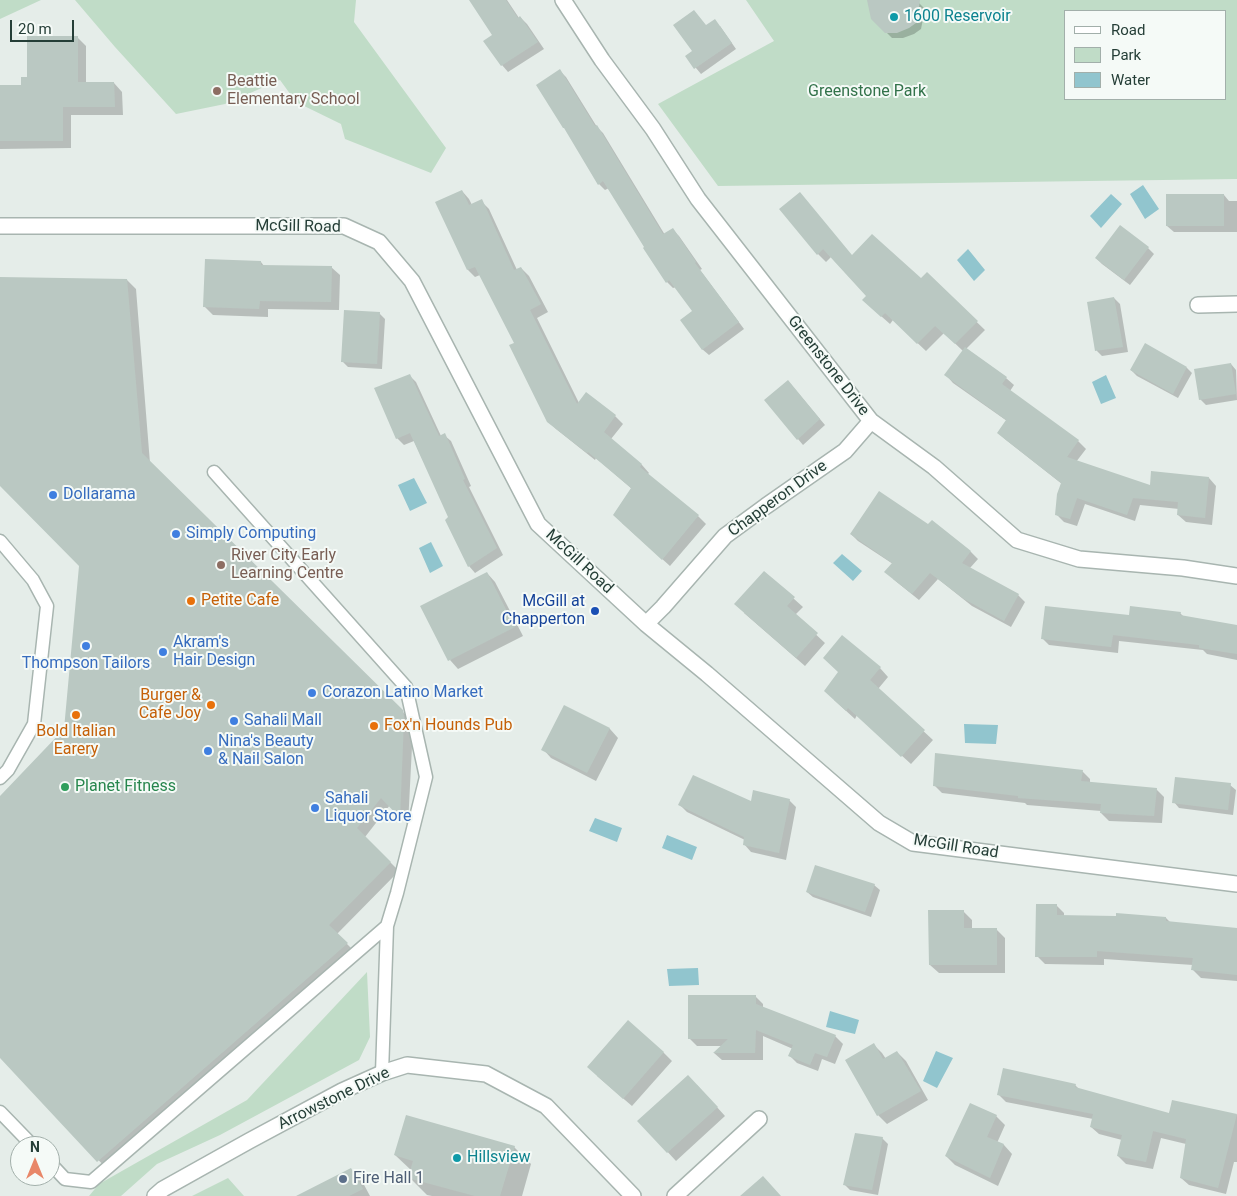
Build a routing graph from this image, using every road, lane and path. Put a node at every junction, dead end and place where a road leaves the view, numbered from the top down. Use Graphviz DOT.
graph roads {
  1 [pos="563,0"];
  2 [pos="0,226"];
  3 [pos="1237,304"];
  4 [pos="1198,305"];
  5 [pos="871,421"];
  6 [pos="214,472"];
  7 [pos="0,541"];
  8 [pos="1237,576"];
  9 [pos="646,624"];
  10 [pos="0,778"];
  11 [pos="1237,884"];
  12 [pos="387,926"];
  13 [pos="382,1073"];
  14 [pos="0,1112"];
  15 [pos="759,1119"];
  16 [pos="23,1136"];
  17 [pos="60,1174"];
  18 [pos="155,1196"];
  19 [pos="633,1196"];
  20 [pos="675,1196"];
  1 -- 5 [label="street, Greenstone Drive"];
  2 -- 9 [label="street, McGill Road"];
  3 -- 4 [label="street"];
  5 -- 8 [label="street, Greenstone Drive"];
  5 -- 9 [label="street, Chapperon Drive"];
  6 -- 12 [label="lane"];
  7 -- 10 [label="lane"];
  9 -- 11 [label="street, McGill Road"];
  12 -- 13 [label="lane"];
  12 -- 17 [label="lane"];
  13 -- 18 [label="street, Arrowstone Drive"];
  13 -- 19 [label="street, Arrowstone Drive"];
  14 -- 16 [label="lane"];
  15 -- 20 [label="street"];
}
